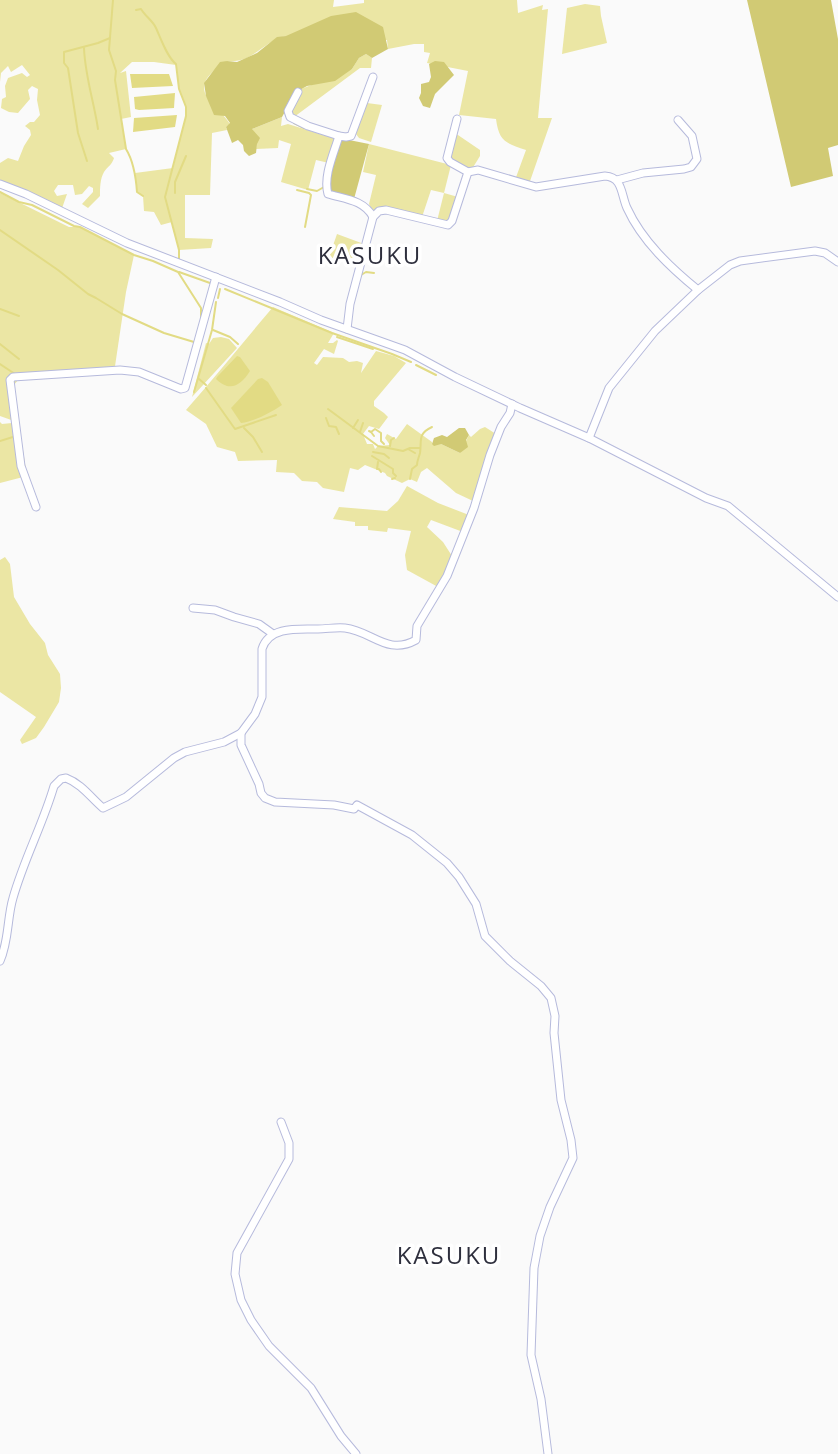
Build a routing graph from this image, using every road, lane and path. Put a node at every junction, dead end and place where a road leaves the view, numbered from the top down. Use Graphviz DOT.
graph roads {
  1 [pos="373,77"];
  2 [pos="298,92"];
  3 [pos="457,120"];
  4 [pos="678,120"];
  5 [pos="339,136"];
  6 [pos="468,172"];
  7 [pos="617,180"];
  8 [pos="0,184"];
  9 [pos="373,217"];
  10 [pos="838,262"];
  11 [pos="216,277"];
  12 [pos="698,290"];
  13 [pos="347,329"];
  14 [pos="512,404"];
  15 [pos="589,438"];
  16 [pos="36,507"];
  17 [pos="838,597"];
  18 [pos="193,608"];
  19 [pos="273,634"];
  20 [pos="241,733"];
  21 [pos="224,742"];
  22 [pos="241,745"];
  23 [pos="0,961"];
  24 [pos="281,1122"];
  25 [pos="356,1454"];
  26 [pos="548,1454"];
  1 -- 5 [label="street"];
  2 -- 5 [label="street"];
  3 -- 6 [label="street"];
  4 -- 7 [label="street"];
  5 -- 9 [label="street"];
  6 -- 7 [label="street"];
  6 -- 9 [label="street"];
  7 -- 12 [label="street"];
  8 -- 11 [label="street"];
  9 -- 13 [label="street"];
  10 -- 12 [label="street"];
  11 -- 13 [label="street"];
  11 -- 16 [label="street"];
  12 -- 15 [label="street"];
  13 -- 14 [label="street"];
  14 -- 15 [label="street"];
  14 -- 19 [label="street"];
  15 -- 17 [label="street"];
  18 -- 19 [label="street"];
  19 -- 20 [label="street"];
  20 -- 21 [label="street"];
  20 -- 22 [label="street"];
  21 -- 22 [label="street"];
  21 -- 23 [label="street"];
  22 -- 26 [label="street"];
  24 -- 25 [label="street"];
}
